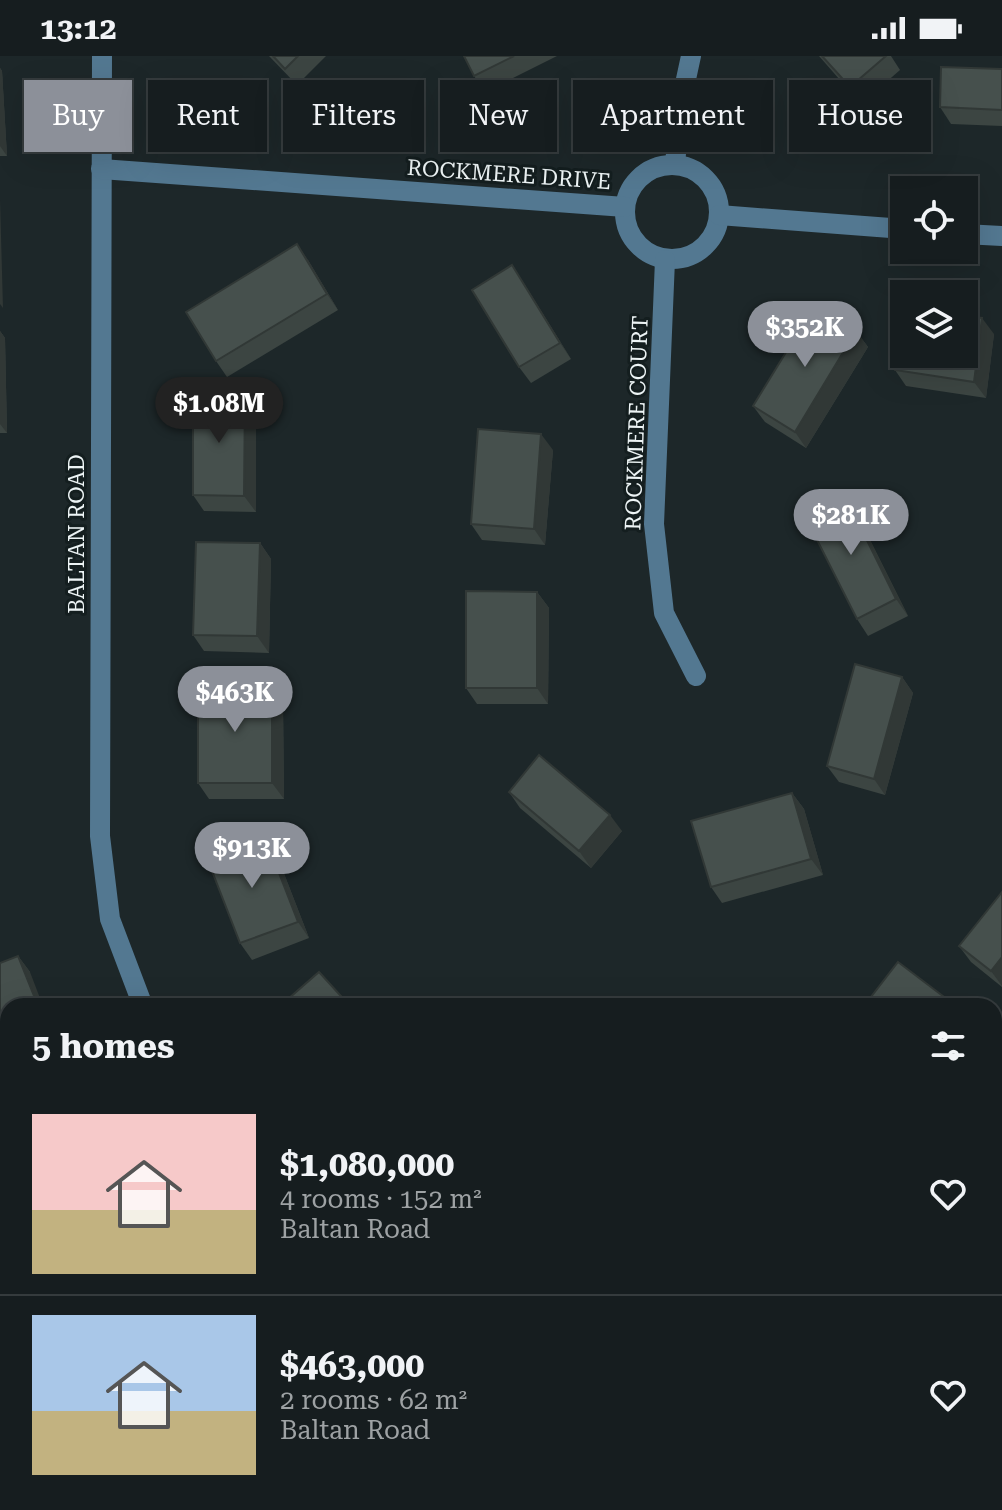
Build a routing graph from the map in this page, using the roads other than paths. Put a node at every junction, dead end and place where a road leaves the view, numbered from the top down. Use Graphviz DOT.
graph roads {
  1 [pos="102,56"];
  2 [pos="691,56"];
  3 [pos="675,165"];
  4 [pos="101,169"];
  5 [pos="625,207"];
  6 [pos="719,215"];
  7 [pos="890,228"];
  8 [pos="978,235"];
  9 [pos="1002,236"];
  10 [pos="665,260"];
  11 [pos="696,676"];
  12 [pos="140,998"];
  1 -- 4 [label="street, BALTAN ROAD"];
  2 -- 3 [label="street"];
  3 -- 5 [label="street"];
  3 -- 6 [label="street"];
  4 -- 5 [label="street, ROCKMERE DRIVE"];
  4 -- 12 [label="street, BALTAN ROAD"];
  5 -- 10 [label="street"];
  6 -- 7 [label="street"];
  6 -- 10 [label="street"];
  8 -- 9 [label="street"];
  10 -- 11 [label="street, ROCKMERE COURT"];
}
